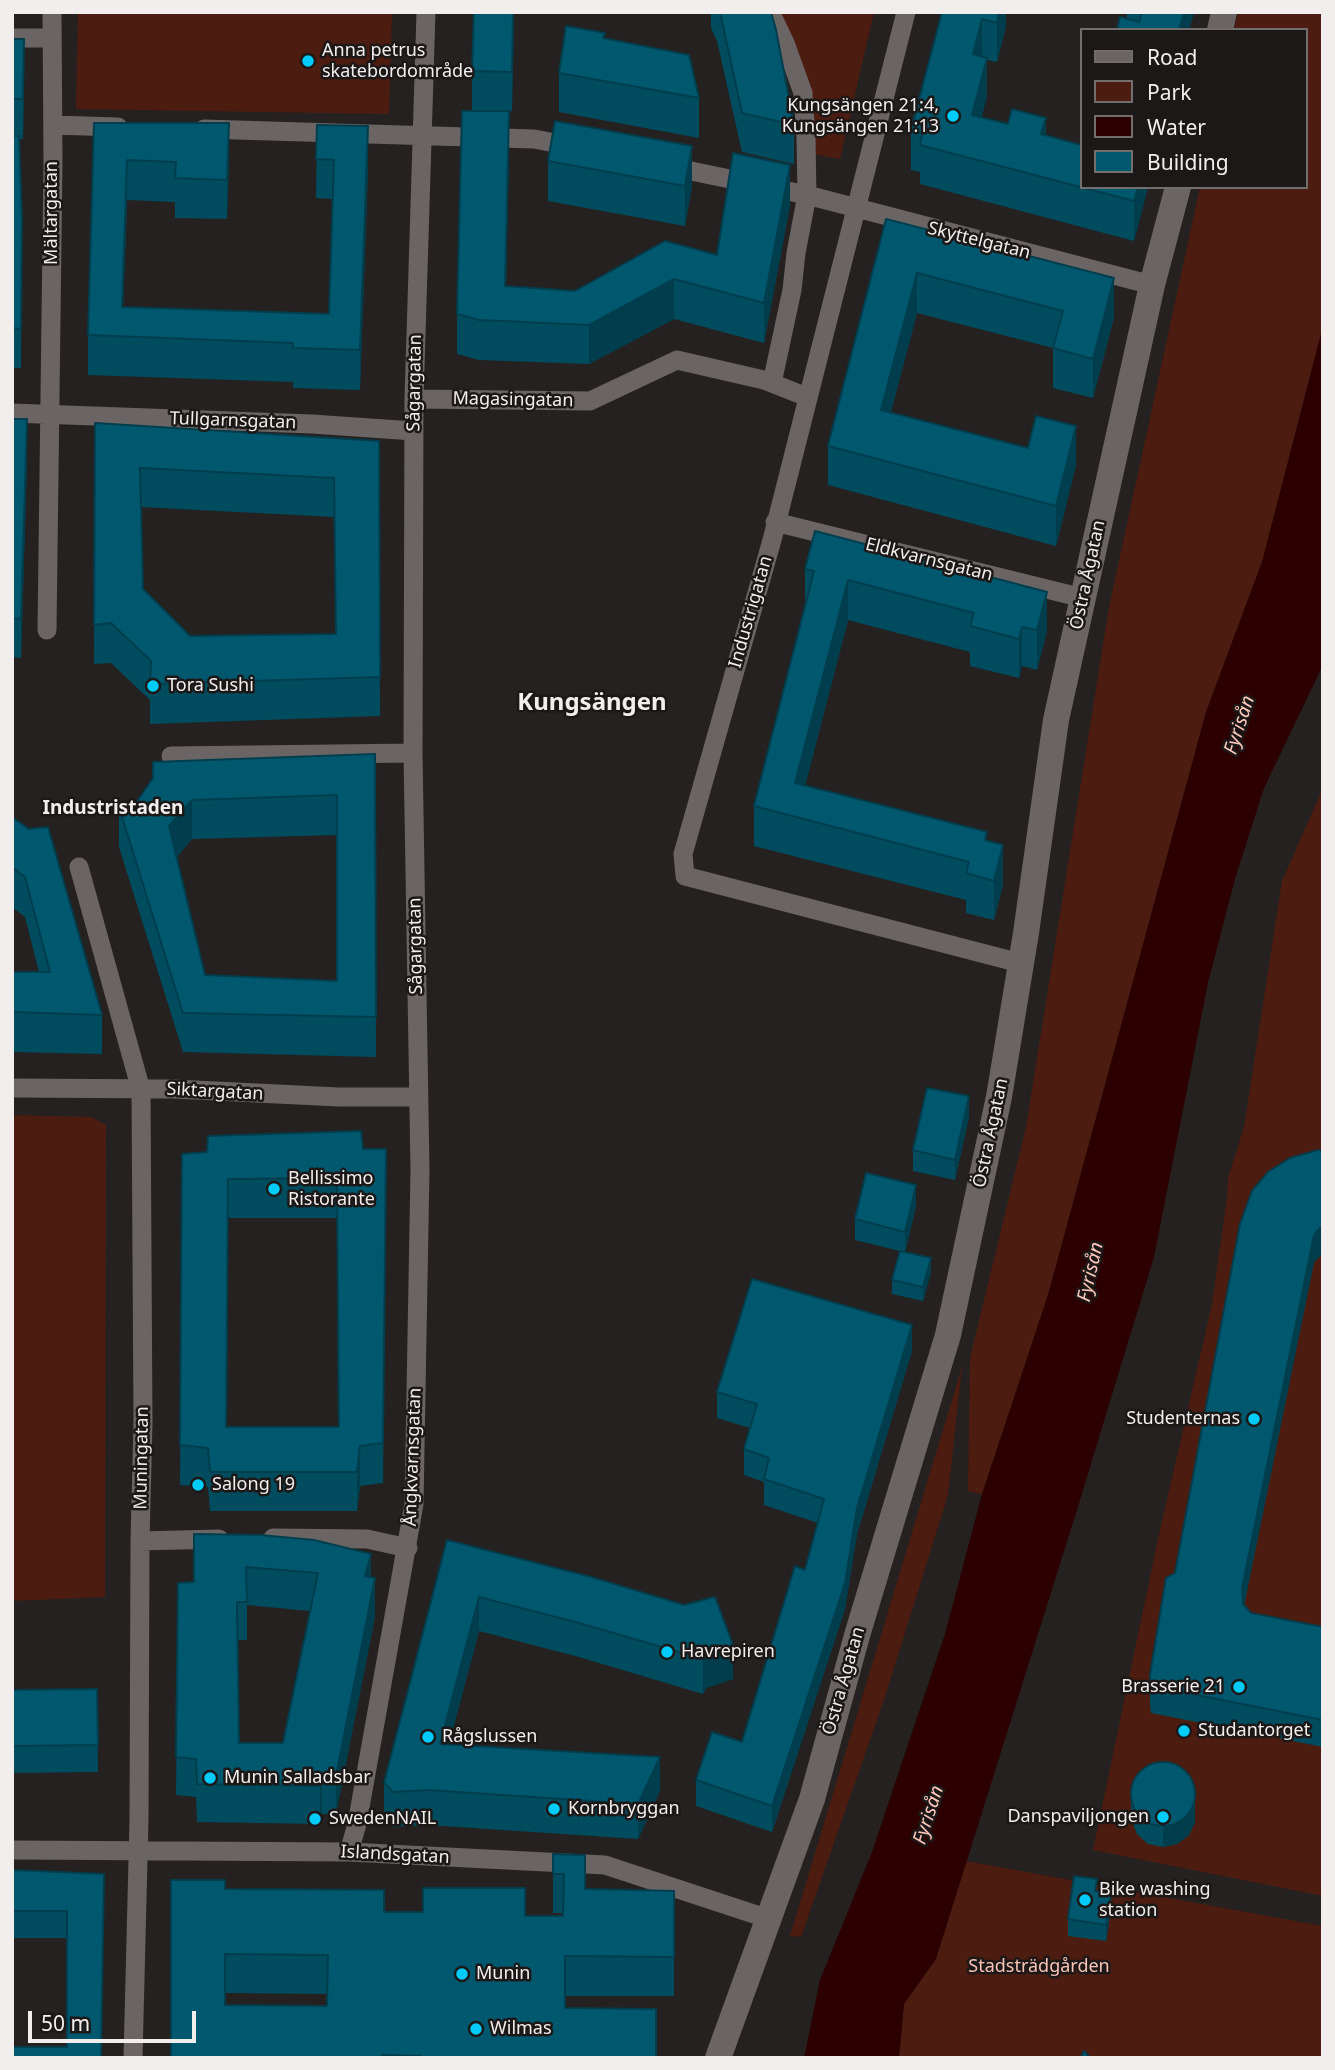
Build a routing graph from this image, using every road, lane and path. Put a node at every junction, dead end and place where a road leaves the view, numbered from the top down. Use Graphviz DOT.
graph roads {
  1 [pos="51,12"];
  2 [pos="426,12"];
  3 [pos="771,12"];
  4 [pos="906,12"];
  5 [pos="12,38"];
  6 [pos="52,38"];
  7 [pos="53,125"];
  8 [pos="134,127"];
  9 [pos="188,129"];
  10 [pos="423,135"];
  11 [pos="599,152"];
  12 [pos="651,163"];
  13 [pos="1177,189"];
  14 [pos="807,195"];
  15 [pos="855,209"];
  16 [pos="1152,285"];
  17 [pos="772,383"];
  18 [pos="807,397"];
  19 [pos="414,399"];
  20 [pos="12,413"];
  21 [pos="50,414"];
  22 [pos="414,431"];
  23 [pos="775,522"];
  24 [pos="1083,598"];
  25 [pos="47,630"];
  26 [pos="413,753"];
  27 [pos="171,756"];
  28 [pos="79,867"];
  29 [pos="1020,962"];
  30 [pos="12,1088"];
  31 [pos="141,1090"];
  32 [pos="418,1097"];
  33 [pos="139,1541"];
  34 [pos="408,1548"];
  35 [pos="12,1850"];
  36 [pos="137,1850"];
  37 [pos="349,1852"];
  38 [pos="768,1919"];
  39 [pos="133,2058"];
  40 [pos="718,2058"];
  1 -- 6 [label="street, Mältargatan"];
  2 -- 10 [label="street, Sågargatan"];
  3 -- 14 [label="street"];
  4 -- 15 [label="street, Industrigatan"];
  5 -- 6 [label="street"];
  6 -- 7 [label="street, Mältargatan"];
  7 -- 8 [label="street"];
  7 -- 21 [label="street, Mältargatan"];
  9 -- 10 [label="street"];
  10 -- 11 [label="street"];
  10 -- 19 [label="street, Sågargatan"];
  12 -- 14 [label="street, Skyttelgatan"];
  13 -- 16 [label="street, Östra Ågatan"];
  14 -- 15 [label="street, Skyttelgatan"];
  14 -- 17 [label="street"];
  15 -- 16 [label="street, Skyttelgatan"];
  15 -- 18 [label="street, Industrigatan"];
  16 -- 24 [label="street, Östra Ågatan"];
  17 -- 18 [label="street, Magasingatan"];
  17 -- 19 [label="street, Magasingatan"];
  18 -- 23 [label="street, Industrigatan"];
  19 -- 22 [label="street, Sågargatan"];
  20 -- 21 [label="street, Tullgarnsgatan"];
  21 -- 22 [label="street, Tullgarnsgatan"];
  21 -- 25 [label="street"];
  22 -- 26 [label="street, Sågargatan"];
  23 -- 24 [label="street, Eldkvarnsgatan"];
  23 -- 29 [label="street, Industrigatan"];
  24 -- 29 [label="street, Östra Ågatan"];
  26 -- 27 [label="street"];
  26 -- 32 [label="street, Sågargatan"];
  28 -- 31 [label="street, Muningatan"];
  29 -- 38 [label="street, Östra Ågatan"];
  30 -- 31 [label="street, Siktargatan"];
  31 -- 32 [label="street, Siktargatan"];
  31 -- 33 [label="street, Muningatan"];
  32 -- 34 [label="street, Ångkvarnsgatan"];
  33 -- 34 [label="street"];
  33 -- 36 [label="street, Muningatan"];
  34 -- 37 [label="street, Ångkvarnsgatan"];
  35 -- 36 [label="street, Islandsgatan"];
  36 -- 37 [label="street, Islandsgatan"];
  36 -- 39 [label="street, Muningatan"];
  37 -- 38 [label="street, Islandsgatan"];
  38 -- 40 [label="street, Östra Ågatan"];
}
